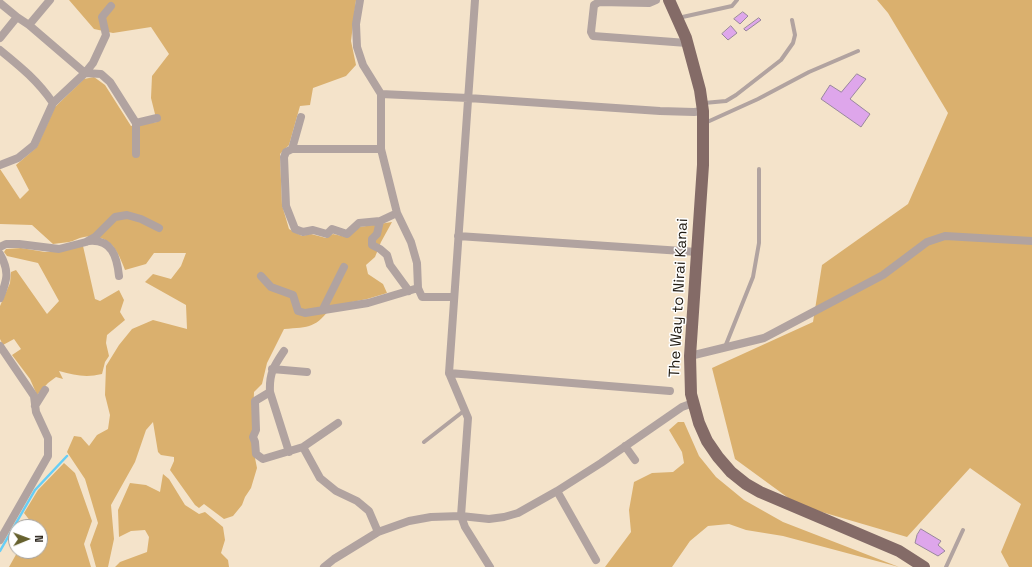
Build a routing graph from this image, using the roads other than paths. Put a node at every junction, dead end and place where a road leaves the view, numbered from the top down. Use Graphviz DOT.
graph roads {
  1 [pos="50,0"];
  2 [pos="360,0"];
  3 [pos="475,0"];
  4 [pos="656,0"];
  5 [pos="669,0"];
  6 [pos="737,0"];
  7 [pos="0,3"];
  8 [pos="111,6"];
  9 [pos="16,17"];
  10 [pos="678,18"];
  11 [pos="792,20"];
  12 [pos="28,25"];
  13 [pos="0,38"];
  14 [pos="687,43"];
  15 [pos="0,50"];
  16 [pos="858,51"];
  17 [pos="85,73"];
  18 [pos="381,94"];
  19 [pos="468,98"];
  20 [pos="53,103"];
  21 [pos="702,107"];
  22 [pos="301,117"];
  23 [pos="157,118"];
  24 [pos="136,124"];
  25 [pos="703,124"];
  26 [pos="292,149"];
  27 [pos="381,149"];
  28 [pos="136,154"];
  29 [pos="0,165"];
  30 [pos="759,169"];
  31 [pos="397,213"];
  32 [pos="380,221"];
  33 [pos="159,228"];
  34 [pos="458,236"];
  35 [pos="1032,241"];
  36 [pos="86,242"];
  37 [pos="0,247"];
  38 [pos="697,252"];
  39 [pos="0,254"];
  40 [pos="344,267"];
  41 [pos="119,276"];
  42 [pos="261,276"];
  43 [pos="418,288"];
  44 [pos="409,291"];
  45 [pos="454,297"];
  46 [pos="0,298"];
  47 [pos="323,309"];
  48 [pos="0,346"];
  49 [pos="725,348"];
  50 [pos="284,350"];
  51 [pos="690,356"];
  52 [pos="272,369"];
  53 [pos="307,372"];
  54 [pos="449,373"];
  55 [pos="44,390"];
  56 [pos="670,391"];
  57 [pos="270,392"];
  58 [pos="693,403"];
  59 [pos="35,406"];
  60 [pos="465,410"];
  61 [pos="338,423"];
  62 [pos="424,442"];
  63 [pos="626,446"];
  64 [pos="303,447"];
  65 [pos="289,452"];
  66 [pos="635,460"];
  67 [pos="557,491"];
  68 [pos="461,516"];
  69 [pos="963,530"];
  70 [pos="378,532"];
  71 [pos="0,540"];
  72 [pos="334,559"];
  73 [pos="596,560"];
  74 [pos="324,567"];
  75 [pos="339,567"];
  76 [pos="490,567"];
  77 [pos="924,567"];
  78 [pos="946,567"];
  1 -- 12 [label="street"];
  2 -- 18 [label="street"];
  3 -- 19 [label="street"];
  4 -- 14 [label="street"];
  5 -- 10 [label="main road, The Way to Nirai Kanai"];
  6 -- 10 [label="lane"];
  7 -- 9 [label="street"];
  8 -- 17 [label="street"];
  9 -- 12 [label="street"];
  9 -- 13 [label="street"];
  10 -- 14 [label="main road, The Way to Nirai Kanai"];
  11 -- 21 [label="lane"];
  12 -- 17 [label="street"];
  14 -- 21 [label="main road, The Way to Nirai Kanai"];
  15 -- 20 [label="street"];
  16 -- 25 [label="lane"];
  17 -- 20 [label="street"];
  17 -- 24 [label="street"];
  18 -- 19 [label="street"];
  18 -- 27 [label="street"];
  19 -- 21 [label="street"];
  19 -- 34 [label="street"];
  20 -- 29 [label="street"];
  21 -- 25 [label="main road, The Way to Nirai Kanai"];
  22 -- 26 [label="street"];
  23 -- 24 [label="street"];
  24 -- 28 [label="street"];
  25 -- 38 [label="main road, The Way to Nirai Kanai"];
  26 -- 27 [label="street"];
  26 -- 32 [label="street"];
  27 -- 31 [label="street"];
  30 -- 49 [label="lane"];
  31 -- 32 [label="street"];
  31 -- 43 [label="street"];
  32 -- 44 [label="street"];
  33 -- 36 [label="street"];
  34 -- 38 [label="street"];
  34 -- 45 [label="street"];
  35 -- 49 [label="street"];
  36 -- 37 [label="street"];
  36 -- 41 [label="street"];
  38 -- 51 [label="main road, The Way to Nirai Kanai"];
  39 -- 46 [label="street"];
  40 -- 47 [label="street"];
  42 -- 47 [label="street"];
  43 -- 44 [label="street"];
  43 -- 45 [label="street"];
  44 -- 47 [label="street"];
  45 -- 54 [label="street"];
  48 -- 59 [label="street"];
  49 -- 51 [label="street"];
  50 -- 52 [label="street"];
  51 -- 58 [label="main road, The Way to Nirai Kanai"];
  52 -- 53 [label="street"];
  52 -- 57 [label="street"];
  54 -- 56 [label="street"];
  54 -- 60 [label="street"];
  55 -- 59 [label="street"];
  57 -- 65 [label="street"];
  57 -- 65 [label="street"];
  58 -- 63 [label="street"];
  58 -- 77 [label="main road, The Way to Nirai Kanai"];
  59 -- 71 [label="street"];
  60 -- 62 [label="lane"];
  60 -- 68 [label="street"];
  61 -- 64 [label="street"];
  63 -- 66 [label="street"];
  63 -- 67 [label="street"];
  64 -- 65 [label="street"];
  64 -- 70 [label="street"];
  67 -- 68 [label="street"];
  67 -- 73 [label="street"];
  68 -- 70 [label="street"];
  68 -- 76 [label="street"];
  69 -- 78 [label="lane"];
  70 -- 72 [label="street"];
  72 -- 74 [label="street"];
  72 -- 75 [label="street"];
}
